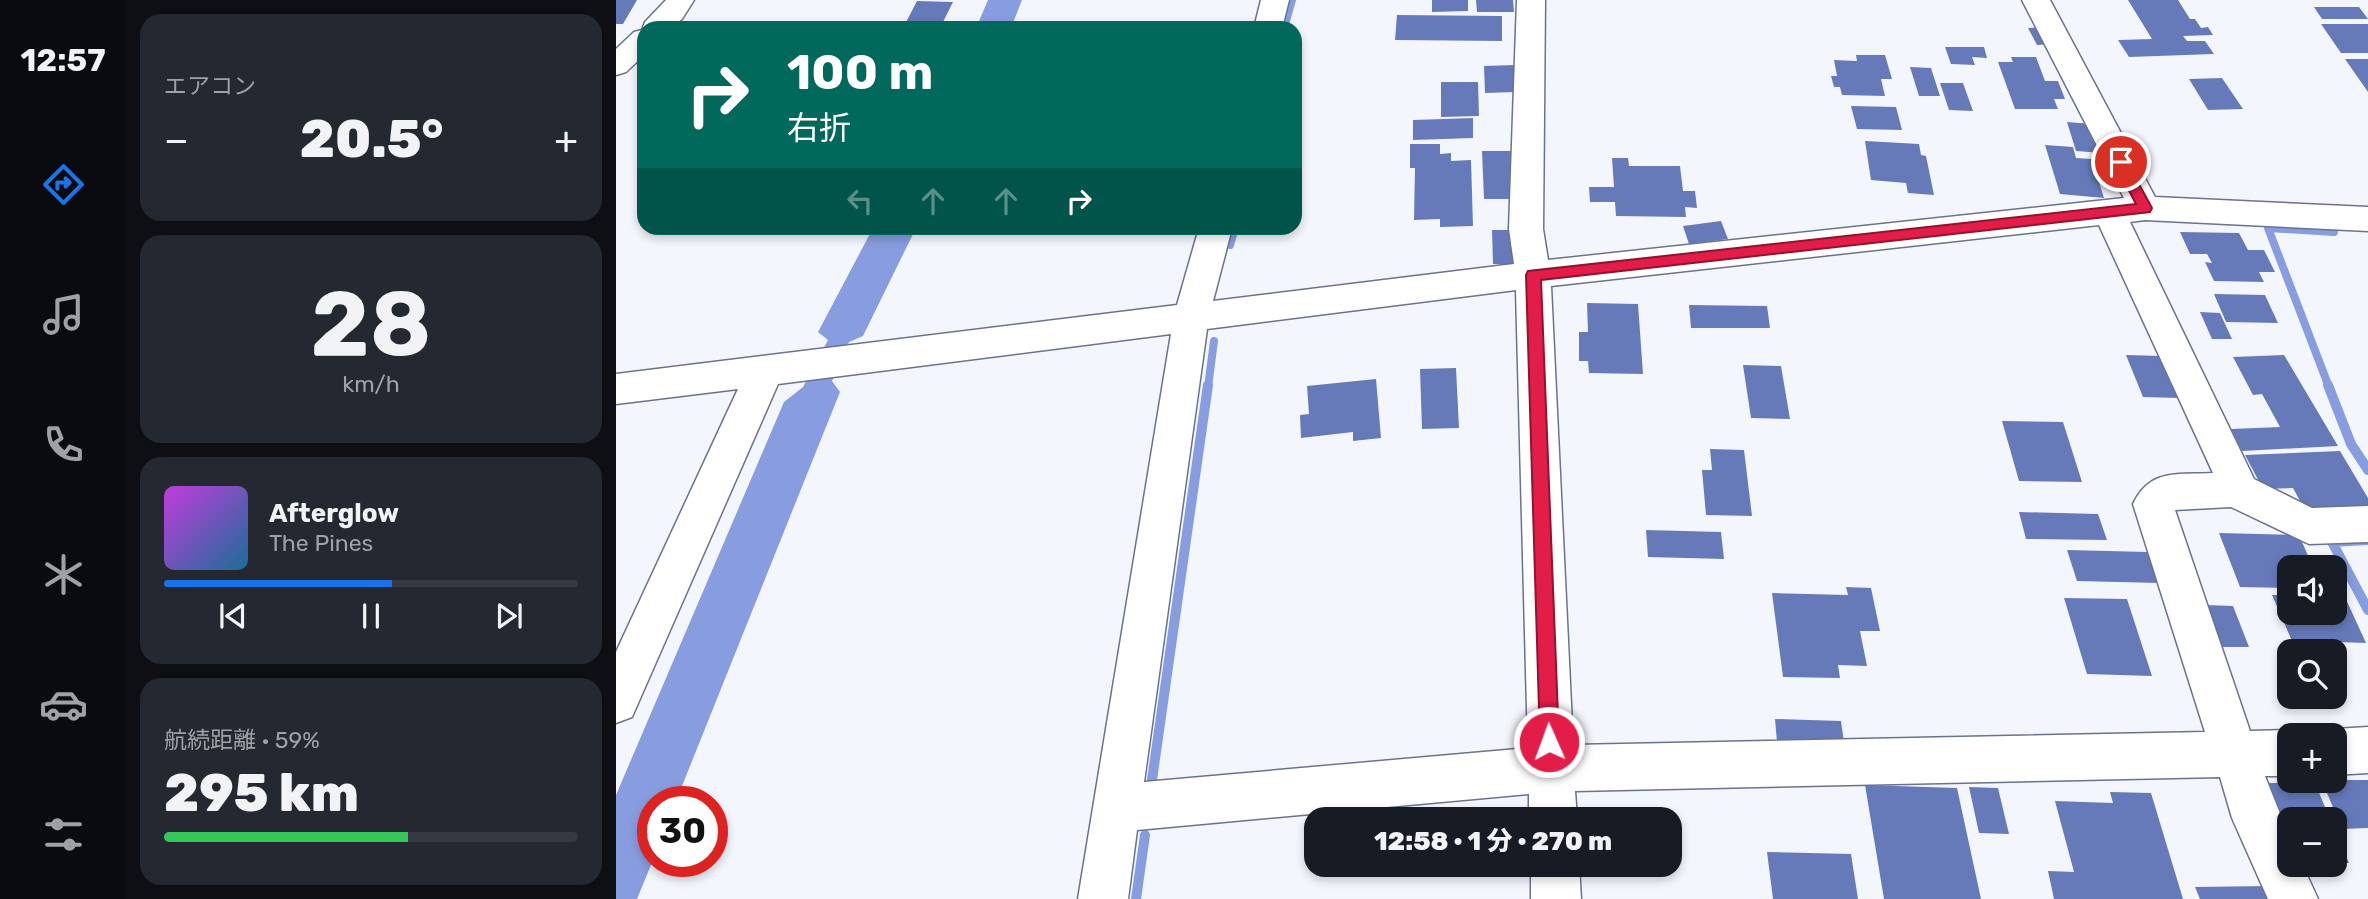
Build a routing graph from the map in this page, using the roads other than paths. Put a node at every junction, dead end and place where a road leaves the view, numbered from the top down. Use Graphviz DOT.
graph roads {
  1 [pos="680,0"];
  2 [pos="1275,0"];
  3 [pos="1531,0"];
  4 [pos="2036,0"];
  5 [pos="663,21"];
  6 [pos="1270,21"];
  7 [pos="637,46"];
  8 [pos="616,65"];
  9 [pos="2127,210"];
  10 [pos="2368,219"];
  11 [pos="1213,235"];
  12 [pos="1533,275"];
  13 [pos="1191,320"];
  14 [pos="783,369"];
  15 [pos="616,389"];
  16 [pos="2235,489"];
  17 [pos="2368,524"];
  18 [pos="616,701"];
  19 [pos="2368,750"];
  20 [pos="2347,751"];
  21 [pos="2277,753"];
  22 [pos="2236,755"];
  23 [pos="1550,769"];
  24 [pos="1552,807"];
  25 [pos="1117,808"];
  26 [pos="1555,877"];
  27 [pos="1103,899"];
  28 [pos="1556,899"];
  29 [pos="2293,899"];
  1 -- 5 [label="street"];
  2 -- 6 [label="street"];
  3 -- 12 [label="street"];
  4 -- 9 [label="street"];
  7 -- 8 [label="street"];
  9 -- 10 [label="street"];
  9 -- 12 [label="street"];
  9 -- 16 [label="street"];
  11 -- 13 [label="street"];
  12 -- 13 [label="street"];
  12 -- 23 [label="street"];
  13 -- 14 [label="street"];
  13 -- 25 [label="street"];
  14 -- 15 [label="street"];
  14 -- 18 [label="street"];
  16 -- 17 [label="street"];
  16 -- 22 [label="street"];
  19 -- 20 [label="street"];
  21 -- 22 [label="street"];
  22 -- 23 [label="street"];
  22 -- 29 [label="street"];
  23 -- 24 [label="street"];
  23 -- 25 [label="street"];
  25 -- 27 [label="street"];
  26 -- 28 [label="street"];
}
